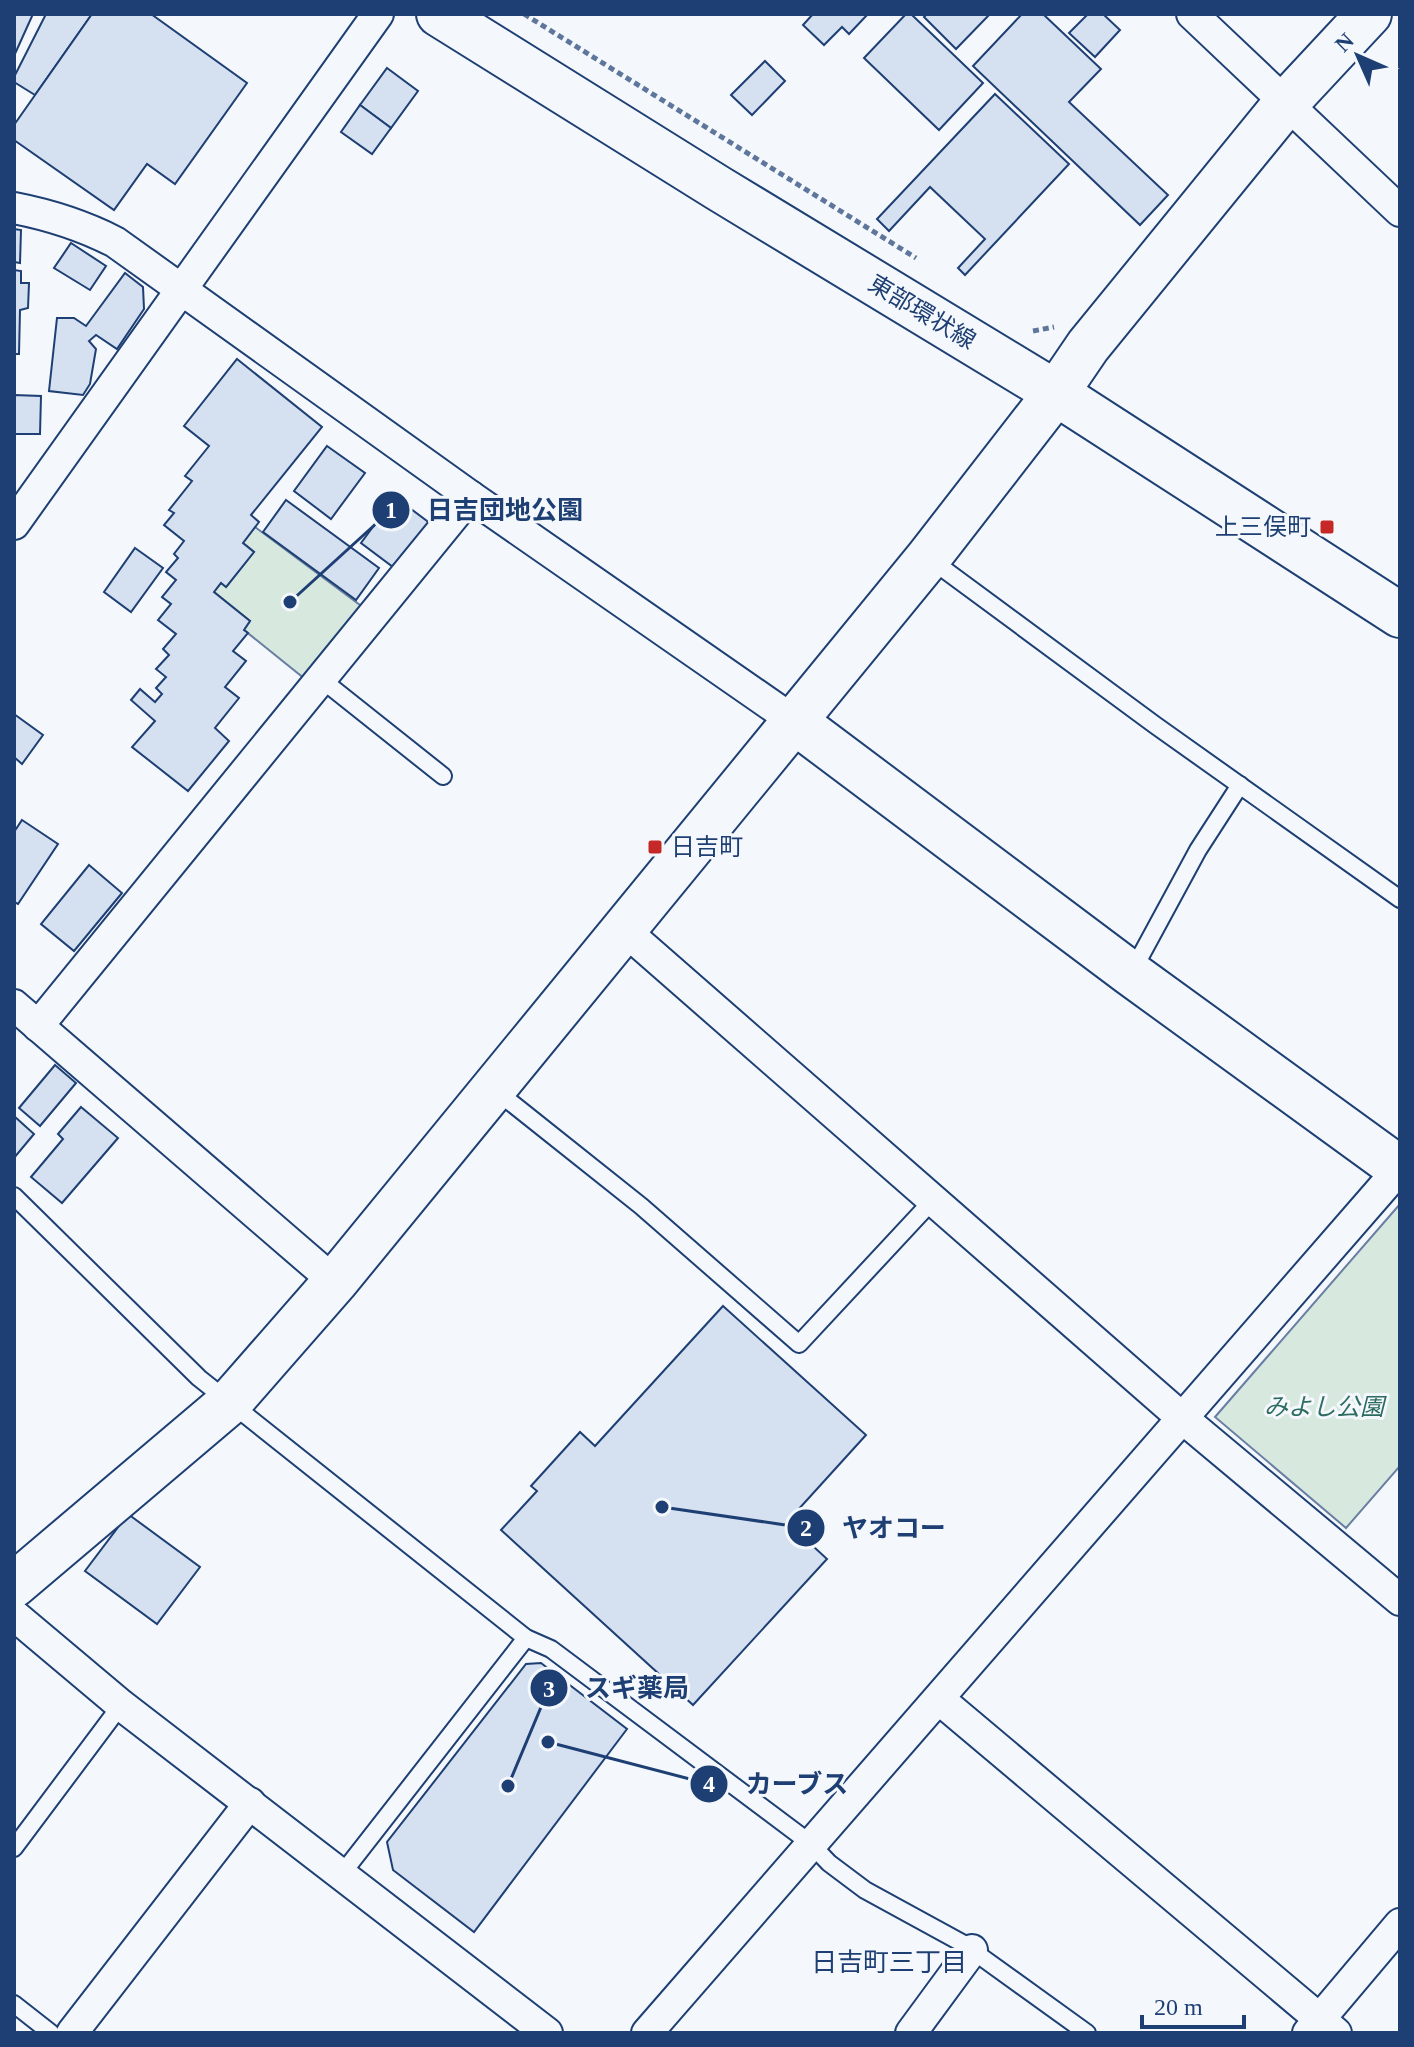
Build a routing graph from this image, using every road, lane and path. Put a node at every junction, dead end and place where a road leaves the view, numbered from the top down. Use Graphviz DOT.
graph roads {
  1 [pos="378,14"];
  2 [pos="439,14"];
  3 [pos="1192,14"];
  4 [pos="1369,14"];
  5 [pos="1286,103"];
  6 [pos="14,208"];
  7 [pos="1400,211"];
  8 [pos="182,288"];
  9 [pos="1056,393"];
  10 [pos="470,496"];
  11 [pos="14,523"];
  12 [pos="928,558"];
  13 [pos="1400,615"];
  14 [pos="321,679"];
  15 [pos="794,721"];
  16 [pos="443,776"];
  17 [pos="1240,785"];
  18 [pos="1400,899"];
  19 [pos="622,928"];
  20 [pos="1130,973"];
  21 [pos="14,1005"];
  22 [pos="38,1026"];
  23 [pos="492,1088"];
  24 [pos="1400,1169"];
  25 [pos="933,1200"];
  26 [pos="19,1201"];
  27 [pos="14,1221"];
  28 [pos="335,1282"];
  29 [pos="230,1402"];
  30 [pos="1181,1417"];
  31 [pos="14,1585"];
  32 [pos="1400,1600"];
  33 [pos="14,1615"];
  34 [pos="526,1638"];
  35 [pos="939,1699"];
  36 [pos="121,1705"];
  37 [pos="250,1803"];
  38 [pos="810,1843"];
  39 [pos="14,1848"];
  40 [pos="341,1875"];
  41 [pos="1400,1924"];
  42 [pos="972,1950"];
  43 [pos="14,2004"];
  44 [pos="1322,2028"];
  45 [pos="51,2033"];
  46 [pos="72,2033"];
  47 [pos="547,2033"];
  48 [pos="647,2033"];
  49 [pos="911,2033"];
  50 [pos="1087,2033"];
  1 -- 8 [label="street"];
  2 -- 9 [label="street, 東部環状線"];
  3 -- 5 [label="street"];
  4 -- 5 [label="street"];
  5 -- 7 [label="street"];
  5 -- 9 [label="street"];
  6 -- 8 [label="street"];
  8 -- 10 [label="street"];
  8 -- 11 [label="street"];
  9 -- 12 [label="street"];
  9 -- 13 [label="street, 東部環状線"];
  10 -- 14 [label="street"];
  10 -- 15 [label="street"];
  12 -- 15 [label="street"];
  12 -- 17 [label="lane"];
  14 -- 16 [label="lane"];
  14 -- 22 [label="street"];
  15 -- 19 [label="street"];
  15 -- 20 [label="street"];
  17 -- 18 [label="lane"];
  17 -- 20 [label="lane"];
  19 -- 23 [label="street"];
  19 -- 25 [label="street"];
  20 -- 24 [label="street"];
  21 -- 22 [label="street"];
  22 -- 28 [label="street"];
  23 -- 25 [label="lane"];
  23 -- 28 [label="street"];
  24 -- 30 [label="street"];
  25 -- 30 [label="street"];
  26 -- 27 [label="lane"];
  26 -- 29 [label="lane"];
  28 -- 29 [label="street"];
  29 -- 31 [label="street"];
  29 -- 34 [label="lane"];
  30 -- 32 [label="street"];
  30 -- 35 [label="street"];
  33 -- 36 [label="street"];
  34 -- 38 [label="lane"];
  34 -- 40 [label="lane"];
  35 -- 38 [label="street"];
  35 -- 44 [label="street"];
  36 -- 37 [label="street"];
  36 -- 39 [label="lane"];
  37 -- 40 [label="street"];
  37 -- 46 [label="street"];
  38 -- 42 [label="lane"];
  38 -- 48 [label="street"];
  40 -- 47 [label="street"];
  41 -- 44 [label="street"];
  42 -- 49 [label="street"];
  42 -- 50 [label="lane"];
  43 -- 45 [label="lane"];
}
